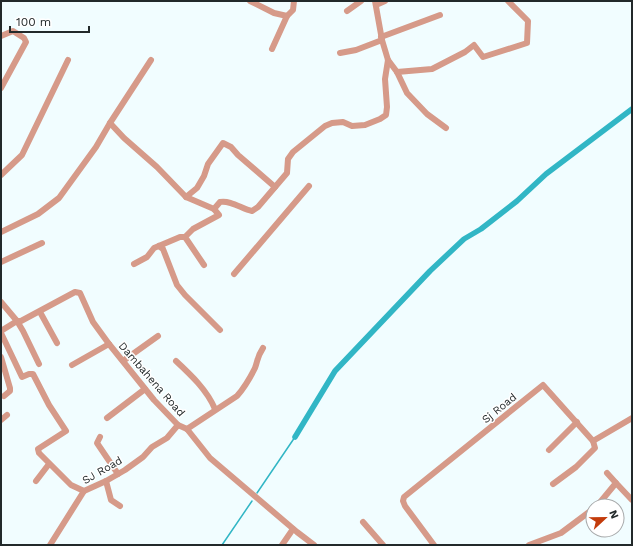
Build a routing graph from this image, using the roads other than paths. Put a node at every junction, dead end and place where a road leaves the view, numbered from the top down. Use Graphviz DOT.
graph roads {
  1 [pos="250,1"];
  2 [pos="294,1"];
  3 [pos="361,1"];
  4 [pos="385,1"];
  5 [pos="508,1"];
  6 [pos="375,3"];
  7 [pos="347,11"];
  8 [pos="440,15"];
  9 [pos="287,16"];
  10 [pos="1,36"];
  11 [pos="382,39"];
  12 [pos="272,49"];
  13 [pos="340,53"];
  14 [pos="68,60"];
  15 [pos="151,60"];
  16 [pos="388,60"];
  17 [pos="397,72"];
  18 [pos="1,88"];
  19 [pos="110,123"];
  20 [pos="446,128"];
  21 [pos="1,175"];
  22 [pos="309,186"];
  23 [pos="275,187"];
  24 [pos="186,197"];
  25 [pos="214,209"];
  26 [pos="1,232"];
  27 [pos="184,237"];
  28 [pos="42,243"];
  29 [pos="159,246"];
  30 [pos="1,262"];
  31 [pos="134,264"];
  32 [pos="204,265"];
  33 [pos="234,274"];
  34 [pos="1,302"];
  35 [pos="40,312"];
  36 [pos="17,321"];
  37 [pos="220,330"];
  38 [pos="1,332"];
  39 [pos="158,336"];
  40 [pos="57,343"];
  41 [pos="109,344"];
  42 [pos="263,348"];
  43 [pos="1,357"];
  44 [pos="123,361"];
  45 [pos="176,361"];
  46 [pos="39,364"];
  47 [pos="72,365"];
  48 [pos="145,389"];
  49 [pos="4,396"];
  50 [pos="215,409"];
  51 [pos="7,416"];
  52 [pos="107,418"];
  53 [pos="632,418"];
  54 [pos="1,420"];
  55 [pos="577,422"];
  56 [pos="178,425"];
  57 [pos="187,429"];
  58 [pos="100,437"];
  59 [pos="593,441"];
  60 [pos="548,450"];
  61 [pos="49,464"];
  62 [pos="118,474"];
  63 [pos="607,474"];
  64 [pos="36,481"];
  65 [pos="106,481"];
  66 [pos="616,483"];
  67 [pos="553,484"];
  68 [pos="84,491"];
  69 [pos="604,498"];
  70 [pos="632,500"];
  71 [pos="120,506"];
  72 [pos="585,515"];
  73 [pos="363,522"];
  74 [pos="293,529"];
  75 [pos="50,545"];
  76 [pos="282,545"];
  77 [pos="314,545"];
  78 [pos="383,545"];
  79 [pos="434,545"];
  80 [pos="529,545"];
  1 -- 9 [label="street"];
  2 -- 9 [label="street"];
  3 -- 7 [label="street"];
  4 -- 6 [label="street"];
  5 -- 17 [label="street"];
  6 -- 11 [label="street"];
  8 -- 11 [label="street"];
  9 -- 12 [label="street"];
  10 -- 18 [label="street"];
  11 -- 13 [label="street"];
  11 -- 16 [label="street"];
  14 -- 21 [label="street"];
  15 -- 19 [label="street"];
  16 -- 17 [label="street"];
  16 -- 23 [label="street"];
  17 -- 20 [label="street"];
  19 -- 24 [label="street"];
  19 -- 26 [label="street"];
  22 -- 33 [label="street"];
  23 -- 24 [label="street"];
  23 -- 25 [label="street"];
  24 -- 25 [label="street"];
  25 -- 27 [label="street"];
  27 -- 29 [label="street"];
  27 -- 32 [label="street"];
  28 -- 30 [label="street"];
  29 -- 31 [label="street"];
  29 -- 37 [label="street"];
  34 -- 36 [label="street"];
  35 -- 36 [label="street, Dambahena Road"];
  35 -- 40 [label="street"];
  35 -- 41 [label="street, Dambahena Road"];
  36 -- 38 [label="street, Dambahena Road"];
  36 -- 46 [label="street"];
  38 -- 61 [label="street"];
  39 -- 44 [label="street"];
  41 -- 44 [label="street, Dambahena Road"];
  41 -- 47 [label="street"];
  42 -- 50 [label="street"];
  43 -- 49 [label="street"];
  44 -- 48 [label="street, Dambahena Road"];
  45 -- 50 [label="street"];
  48 -- 52 [label="street"];
  48 -- 56 [label="street, Dambahena Road"];
  50 -- 57 [label="street"];
  51 -- 54 [label="street"];
  53 -- 59 [label="street"];
  55 -- 59 [label="street, Sj Road"];
  55 -- 60 [label="street"];
  55 -- 79 [label="street, Sj Road"];
  56 -- 57 [label="street, Dambahena Road"];
  56 -- 62 [label="street, SJ Road"];
  57 -- 74 [label="street, Dambahena Road"];
  58 -- 62 [label="street"];
  59 -- 67 [label="street"];
  61 -- 64 [label="street"];
  61 -- 68 [label="street"];
  62 -- 65 [label="street, SJ Road"];
  63 -- 66 [label="street"];
  65 -- 68 [label="street, SJ Road"];
  65 -- 71 [label="street"];
  66 -- 69 [label="street"];
  66 -- 70 [label="street"];
  68 -- 75 [label="street, SJ Road"];
  72 -- 80 [label="street"];
  73 -- 78 [label="street"];
  74 -- 76 [label="street"];
  74 -- 77 [label="street, Dambahena Road"];
}
